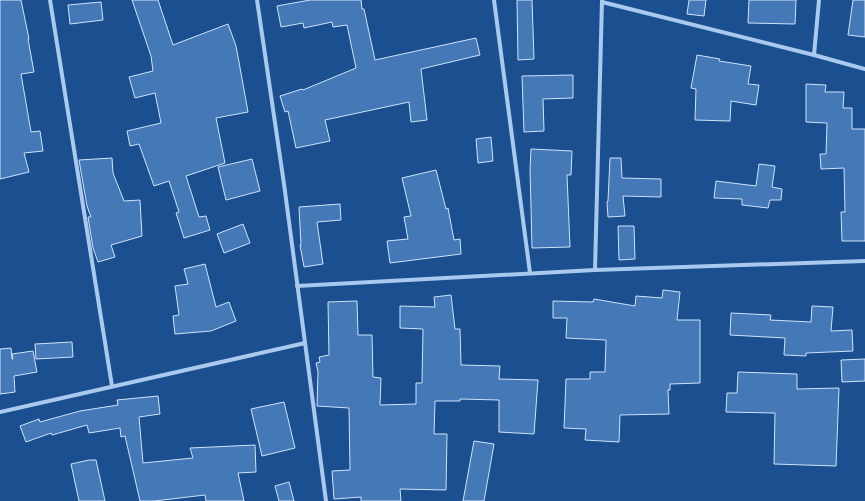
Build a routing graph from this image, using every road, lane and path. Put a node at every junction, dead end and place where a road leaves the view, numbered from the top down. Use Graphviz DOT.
graph roads {
  1 [pos="50,0"];
  2 [pos="257,0"];
  3 [pos="494,0"];
  4 [pos="819,0"];
  5 [pos="602,1"];
  6 [pos="814,55"];
  7 [pos="865,70"];
  8 [pos="865,261"];
  9 [pos="595,270"];
  10 [pos="530,273"];
  11 [pos="297,286"];
  12 [pos="305,343"];
  13 [pos="112,386"];
  14 [pos="0,412"];
  15 [pos="326,501"];
  1 -- 13 [label="street"];
  2 -- 11 [label="street"];
  3 -- 10 [label="street"];
  4 -- 6 [label="street"];
  5 -- 6 [label="street"];
  5 -- 9 [label="street"];
  6 -- 7 [label="street"];
  8 -- 9 [label="street"];
  9 -- 10 [label="street"];
  10 -- 11 [label="street"];
  11 -- 12 [label="street"];
  12 -- 13 [label="street"];
  12 -- 15 [label="street"];
  13 -- 14 [label="street"];
}
